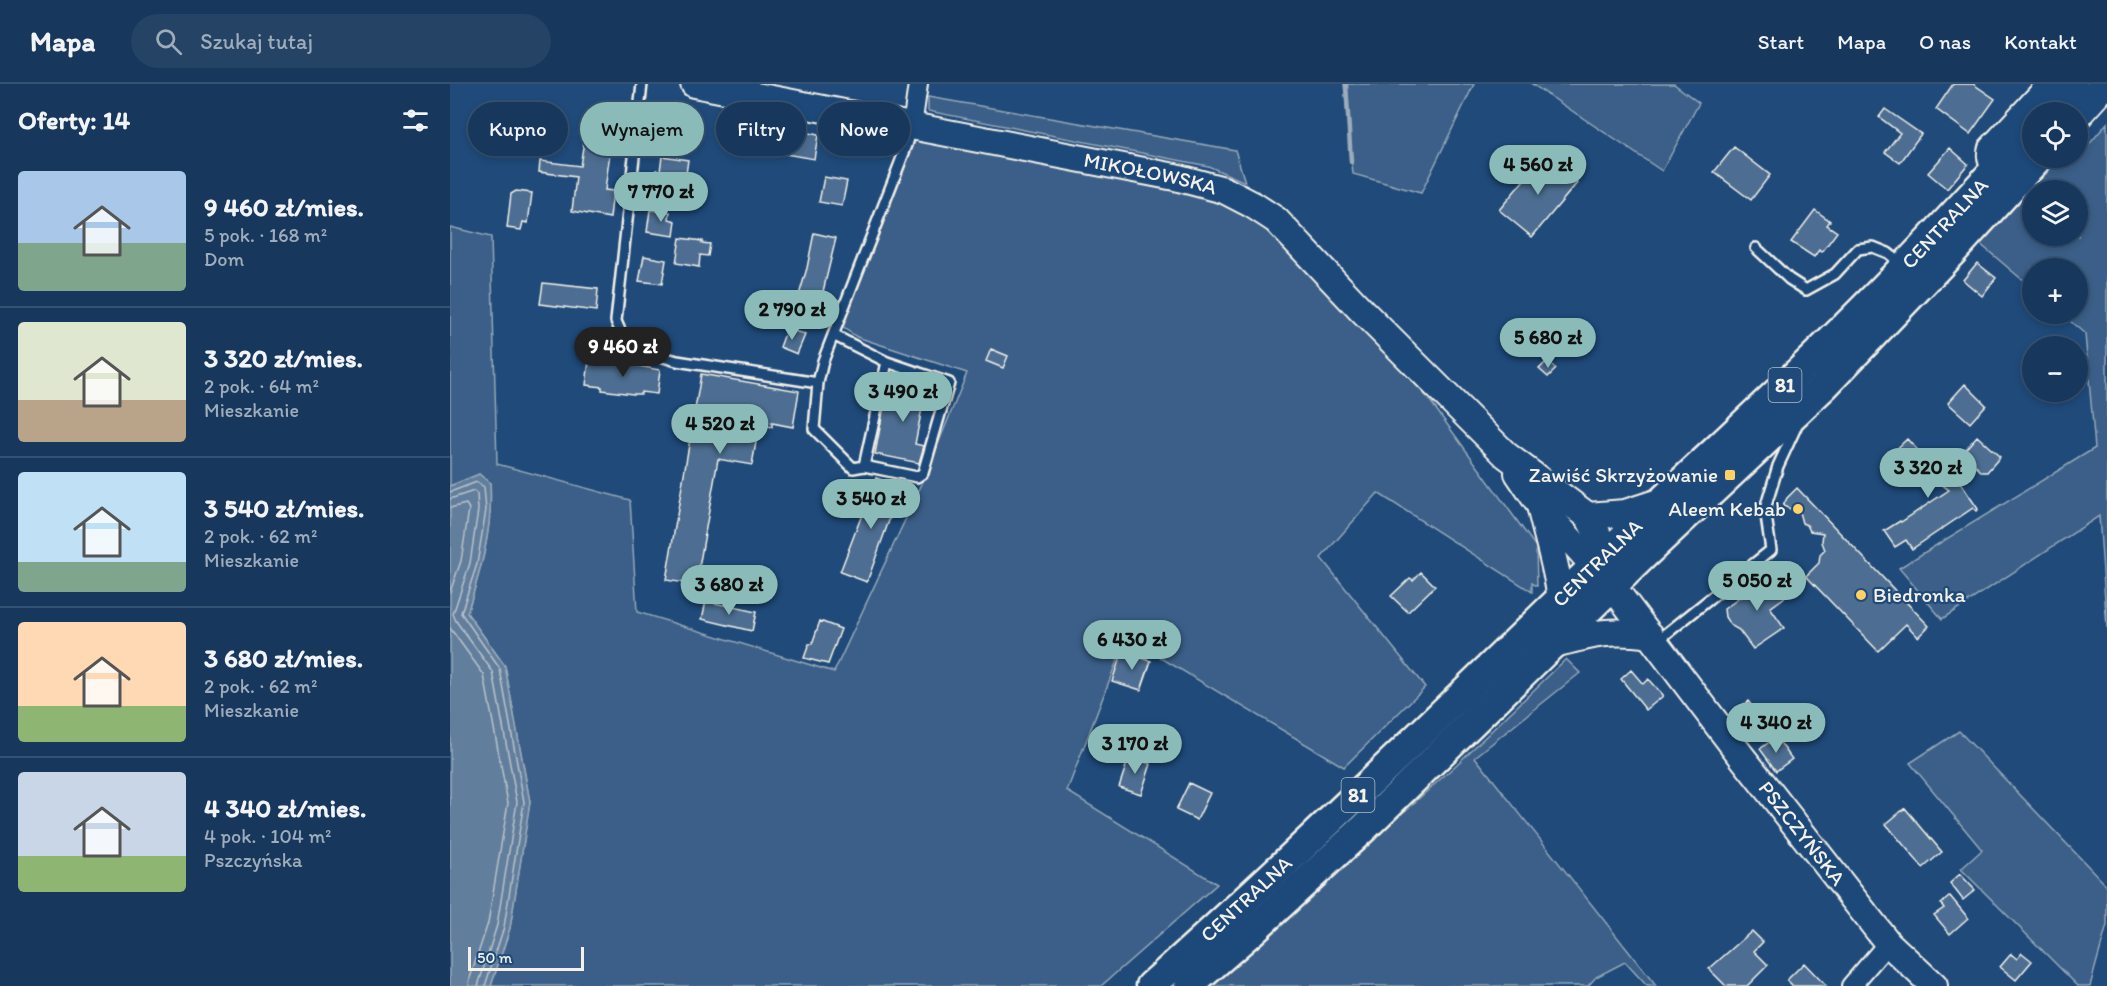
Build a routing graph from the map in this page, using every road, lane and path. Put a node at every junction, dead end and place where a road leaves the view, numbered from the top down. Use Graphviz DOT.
graph roads {
  1 [pos="642,84"];
  2 [pos="694,84"];
  3 [pos="918,84"];
  4 [pos="2046,84"];
  5 [pos="2073,84"];
  6 [pos="2105,84"];
  7 [pos="2056,102"];
  8 [pos="2088,103"];
  9 [pos="912,127"];
  10 [pos="2022,140"];
  11 [pos="2029,168"];
  12 [pos="1993,172"];
  13 [pos="1756,248"];
  14 [pos="1905,266"];
  15 [pos="833,334"];
  16 [pos="887,362"];
  17 [pos="818,383"];
  18 [pos="1824,386"];
  19 [pos="1506,455"];
  20 [pos="864,466"];
  21 [pos="1662,501"];
  22 [pos="1541,507"];
  23 [pos="1588,516"];
  24 [pos="1600,561"];
  25 [pos="1613,587"];
  26 [pos="1561,598"];
  27 [pos="1653,638"];
  28 [pos="1554,644"];
  29 [pos="1888,944"];
  30 [pos="1151,986"];
  31 [pos="1189,986"];
  32 [pos="1851,986"];
  33 [pos="1934,986"];
  1 -- 17 [label="lane"];
  2 -- 9 [label="main road, MIKOŁOWSKA"];
  3 -- 9 [label="street"];
  4 -- 12 [label="street"];
  5 -- 7 [label="main road"];
  6 -- 8 [label="main road"];
  9 -- 15 [label="lane"];
  9 -- 19 [label="main road, MIKOŁOWSKA"];
  10 -- 12 [label="main road, CENTRALNA / 81"];
  11 -- 18 [label="main road, CENTRALNA / 81"];
  12 -- 14 [label="main road, CENTRALNA / 81"];
  13 -- 14 [label="lane"];
  14 -- 21 [label="main road, CENTRALNA / 81"];
  15 -- 16 [label="lane"];
  15 -- 17 [label="lane"];
  16 -- 20 [label="lane"];
  16 -- 20 [label="lane"];
  17 -- 20 [label="lane"];
  18 -- 25 [label="main road, CENTRALNA / 81"];
  18 -- 27 [label="lane"];
  19 -- 22 [label="main road, MIKOŁOWSKA"];
  19 -- 23 [label="main road, MIKOŁOWSKA"];
  21 -- 23 [label="main road"];
  21 -- 24 [label="main road, CENTRALNA / 81"];
  22 -- 24 [label="main road, MIKOŁOWSKA"];
  22 -- 26 [label="main road"];
  23 -- 24 [label="main road, MIKOŁOWSKA"];
  24 -- 25 [label="main road, MIKOŁOWSKA"];
  24 -- 26 [label="main road, CENTRALNA / 81"];
  25 -- 27 [label="main road, PSZCZYŃSKA"];
  25 -- 28 [label="main road, CENTRALNA / 81"];
  26 -- 30 [label="main road, CENTRALNA / 81"];
  27 -- 28 [label="main road"];
  27 -- 29 [label="main road, PSZCZYŃSKA"];
  28 -- 31 [label="main road, CENTRALNA / 81"];
  29 -- 32 [label="street"];
  29 -- 33 [label="main road, PSZCZYŃSKA"];
}
